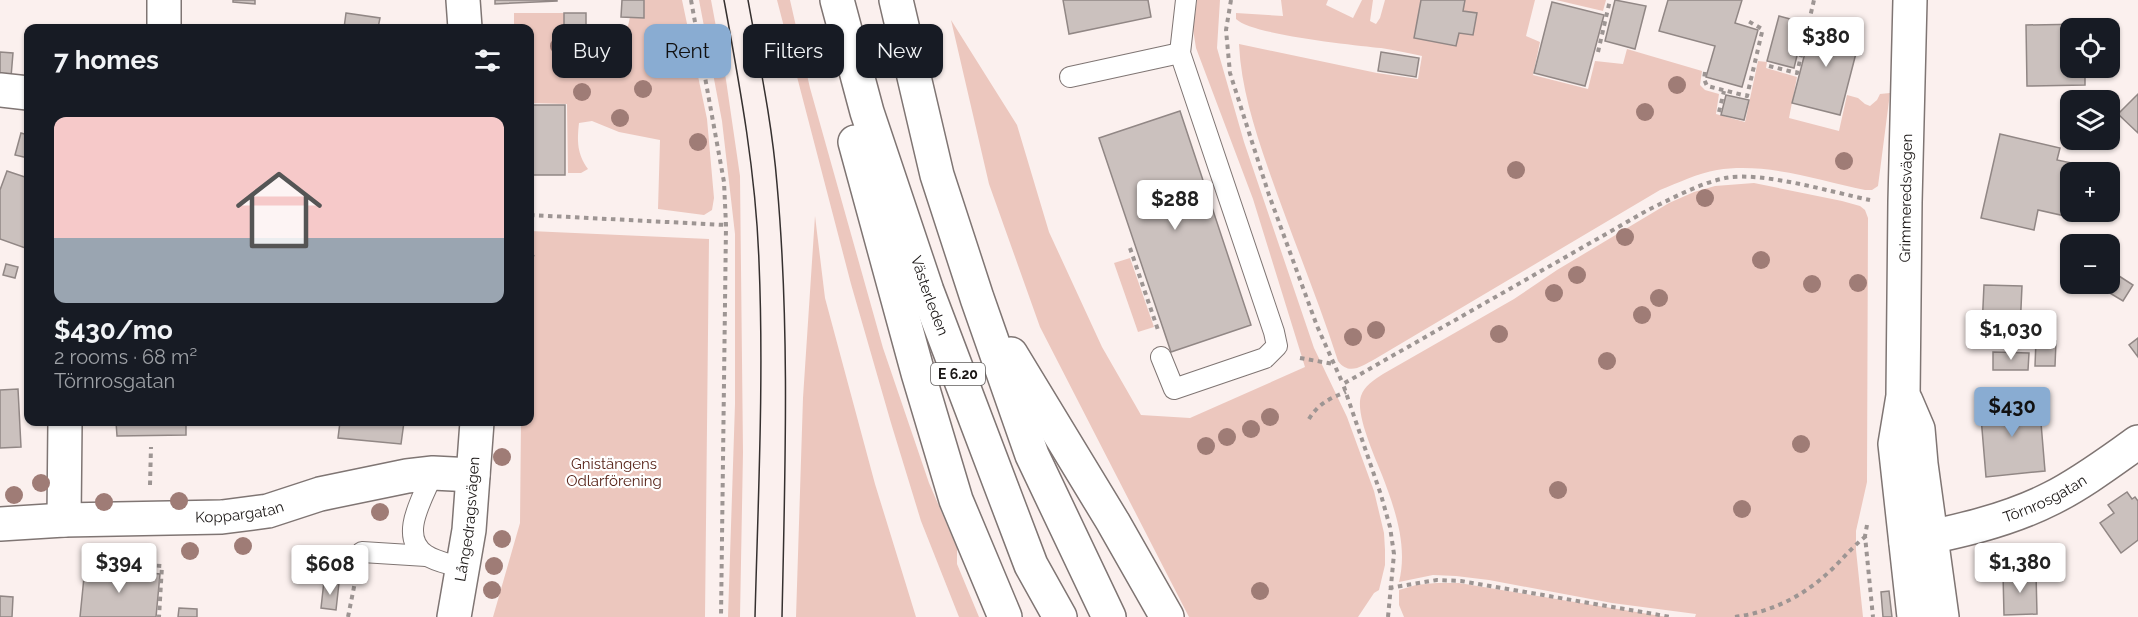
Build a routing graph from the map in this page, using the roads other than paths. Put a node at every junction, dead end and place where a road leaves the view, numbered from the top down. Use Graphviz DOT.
graph roads {
  1 [pos="164,0"];
  2 [pos="463,0"];
  3 [pos="836,0"];
  4 [pos="896,0"];
  5 [pos="1186,0"];
  6 [pos="1910,0"];
  7 [pos="164,24"];
  8 [pos="465,24"];
  9 [pos="1180,53"];
  10 [pos="1070,76"];
  11 [pos="0,90"];
  12 [pos="24,93"];
  13 [pos="977,298"];
  14 [pos="1161,357"];
  15 [pos="65,426"];
  16 [pos="477,426"];
  17 [pos="2138,442"];
  18 [pos="433,473"];
  19 [pos="473,475"];
  20 [pos="64,520"];
  21 [pos="0,524"];
  22 [pos="1918,540"];
  23 [pos="362,552"];
  24 [pos="426,556"];
  25 [pos="462,568"];
  26 [pos="454,617"];
  27 [pos="1005,617"];
  28 [pos="1060,617"];
  29 [pos="1109,617"];
  30 [pos="1167,617"];
  31 [pos="1914,617"];
  32 [pos="1942,617"];
  1 -- 7 [label="main road"];
  2 -- 8 [label="main road"];
  3 -- 27 [label="main road"];
  3 -- 28 [label="main road, Västerleden / E 6.20"];
  4 -- 13 [label="main road, E 6.20"];
  5 -- 9 [label="lane"];
  6 -- 22 [label="main road, Grimmeredsvägen"];
  9 -- 10 [label="lane"];
  9 -- 14 [label="lane"];
  11 -- 12 [label="main road"];
  13 -- 29 [label="main road, E 6.20"];
  13 -- 30 [label="main road"];
  15 -- 20 [label="main road"];
  16 -- 19 [label="main road, Långedragsvägen"];
  17 -- 22 [label="main road, Törnrosgatan"];
  18 -- 19 [label="main road, Koppargatan"];
  18 -- 20 [label="main road, Koppargatan"];
  18 -- 24 [label="lane"];
  19 -- 25 [label="main road, Långedragsvägen"];
  20 -- 21 [label="main road, Koppargatan"];
  22 -- 31 [label="main road, Grimmeredsvägen"];
  22 -- 32 [label="main road, Grimmeredsvägen"];
  23 -- 24 [label="lane"];
  24 -- 25 [label="lane"];
  25 -- 26 [label="main road, Långedragsvägen"];
}
